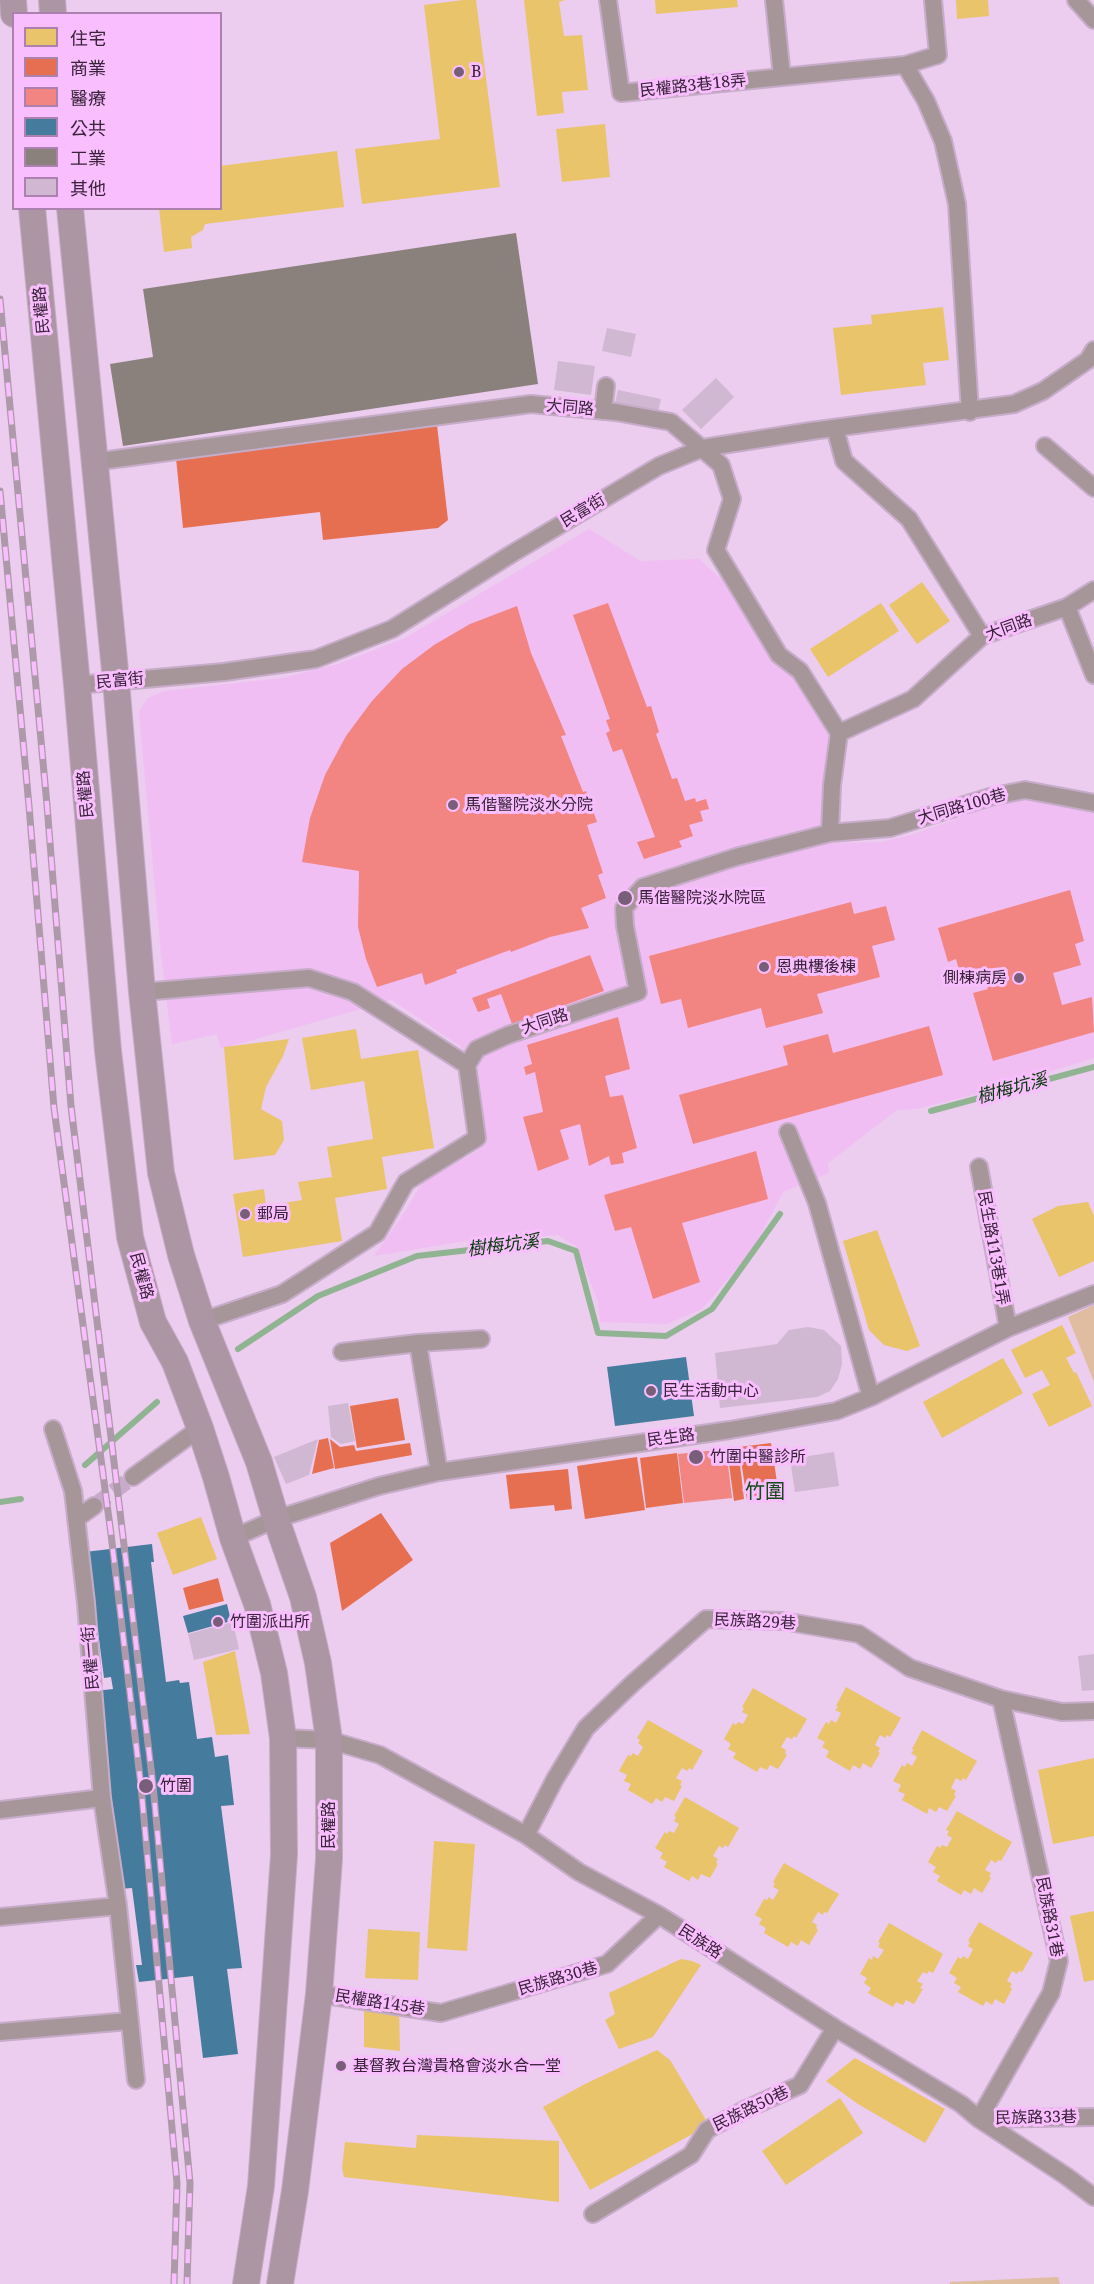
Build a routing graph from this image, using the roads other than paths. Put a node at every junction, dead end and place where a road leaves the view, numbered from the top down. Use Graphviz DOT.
graph roads {
  1 [pos="608,0"];
  2 [pos="774,0"];
  3 [pos="933,0"];
  4 [pos="1076,0"];
  5 [pos="1094,20"];
  6 [pos="905,65"];
  7 [pos="782,77"];
  8 [pos="32,210"];
  9 [pos="70,210"];
  10 [pos="1094,351"];
  11 [pos="606,386"];
  12 [pos="603,411"];
  13 [pos="970,412"];
  14 [pos="835,428"];
  15 [pos="1045,446"];
  16 [pos="703,448"];
  17 [pos="93,462"];
  18 [pos="1094,488"];
  19 [pos="1094,590"];
  20 [pos="1067,607"];
  21 [pos="982,636"];
  22 [pos="1094,675"];
  23 [pos="116,681"];
  24 [pos="77,685"];
  25 [pos="839,733"];
  26 [pos="1094,803"];
  27 [pos="830,833"];
  28 [pos="142,992"];
  29 [pos="467,1065"];
  30 [pos="788,1132"];
  31 [pos="978,1167"];
  32 [pos="1094,1294"];
  33 [pos="202,1321"];
  34 [pos="1008,1328"];
  35 [pos="481,1339"];
  36 [pos="418,1343"];
  37 [pos="342,1352"];
  38 [pos="872,1397"];
  39 [pos="200,1428"];
  40 [pos="53,1429"];
  41 [pos="439,1472"];
  42 [pos="133,1478"];
  43 [pos="94,1506"];
  44 [pos="75,1512"];
  45 [pos="276,1519"];
  46 [pos="233,1538"];
  47 [pos="1001,1700"];
  48 [pos="1094,1711"];
  49 [pos="284,1738"];
  50 [pos="329,1740"];
  51 [pos="102,1798"];
  52 [pos="0,1810"];
  53 [pos="526,1835"];
  54 [pos="118,1906"];
  55 [pos="659,1915"];
  56 [pos="0,1917"];
  57 [pos="319,1994"];
  58 [pos="441,2013"];
  59 [pos="129,2020"];
  60 [pos="835,2028"];
  61 [pos="0,2032"];
  62 [pos="136,2080"];
  63 [pos="1094,2117"];
  64 [pos="979,2119"];
  65 [pos="1094,2197"];
  66 [pos="593,2214"];
  67 [pos="246,2284"];
  68 [pos="280,2284"];
  1 -- 7 [label="street, 民權路3巷18弄"];
  2 -- 7 [label="street"];
  3 -- 6 [label="street"];
  4 -- 5 [label="street"];
  6 -- 7 [label="street"];
  6 -- 13 [label="street"];
  8 -- 24 [label="main road, 民權路"];
  9 -- 17 [label="main road"];
  10 -- 13 [label="street, 民富街"];
  11 -- 12 [label="street"];
  12 -- 16 [label="street, 大同路"];
  12 -- 17 [label="street, 大同路"];
  13 -- 14 [label="street, 民富街"];
  14 -- 16 [label="street, 民富街"];
  14 -- 21 [label="street"];
  15 -- 18 [label="street"];
  16 -- 23 [label="street, 民富街"];
  16 -- 25 [label="street, 大同路"];
  17 -- 23 [label="main road"];
  19 -- 20 [label="street, 大同路"];
  20 -- 21 [label="street, 大同路"];
  20 -- 22 [label="street"];
  21 -- 25 [label="street, 大同路"];
  23 -- 24 [label="street, 民富街"];
  23 -- 28 [label="main road"];
  24 -- 39 [label="main road, 民權路"];
  25 -- 27 [label="street"];
  26 -- 27 [label="street, 大同路100巷"];
  27 -- 29 [label="street, 大同路"];
  28 -- 29 [label="street"];
  28 -- 33 [label="main road"];
  29 -- 33 [label="street"];
  30 -- 38 [label="street"];
  31 -- 34 [label="street, 民生路113巷1弄"];
  32 -- 34 [label="street, 民生路"];
  33 -- 45 [label="main road, 民權路"];
  34 -- 38 [label="street, 民生路"];
  35 -- 36 [label="street"];
  36 -- 37 [label="street"];
  36 -- 41 [label="street"];
  38 -- 41 [label="street, 民生路"];
  39 -- 42 [label="street"];
  39 -- 46 [label="main road"];
  40 -- 44 [label="street, 民權一街"];
  41 -- 45 [label="street, 民生路"];
  43 -- 44 [label="street"];
  44 -- 51 [label="street, 民權一街"];
  45 -- 46 [label="street, 民生路"];
  45 -- 50 [label="main road, 民權路"];
  46 -- 49 [label="main road"];
  47 -- 48 [label="street, 民族路29巷"];
  47 -- 53 [label="street, 民族路29巷"];
  47 -- 64 [label="street, 民族路31巷"];
  49 -- 50 [label="street, 民族路"];
  49 -- 67 [label="main road"];
  50 -- 53 [label="street, 民族路"];
  50 -- 57 [label="main road, 民權路"];
  51 -- 52 [label="street"];
  51 -- 54 [label="street, 民權一街"];
  53 -- 55 [label="street, 民族路"];
  54 -- 56 [label="street"];
  54 -- 59 [label="street, 民權一街"];
  55 -- 58 [label="street, 民族路30巷"];
  55 -- 60 [label="street, 民族路"];
  57 -- 58 [label="street, 民權路145巷"];
  57 -- 68 [label="main road, 民權路"];
  59 -- 61 [label="street"];
  59 -- 62 [label="street, 民權一街"];
  60 -- 64 [label="street, 民族路"];
  60 -- 66 [label="street, 民族路50巷"];
  63 -- 64 [label="street, 民族路33巷"];
  64 -- 65 [label="street, 民族路"];
}
